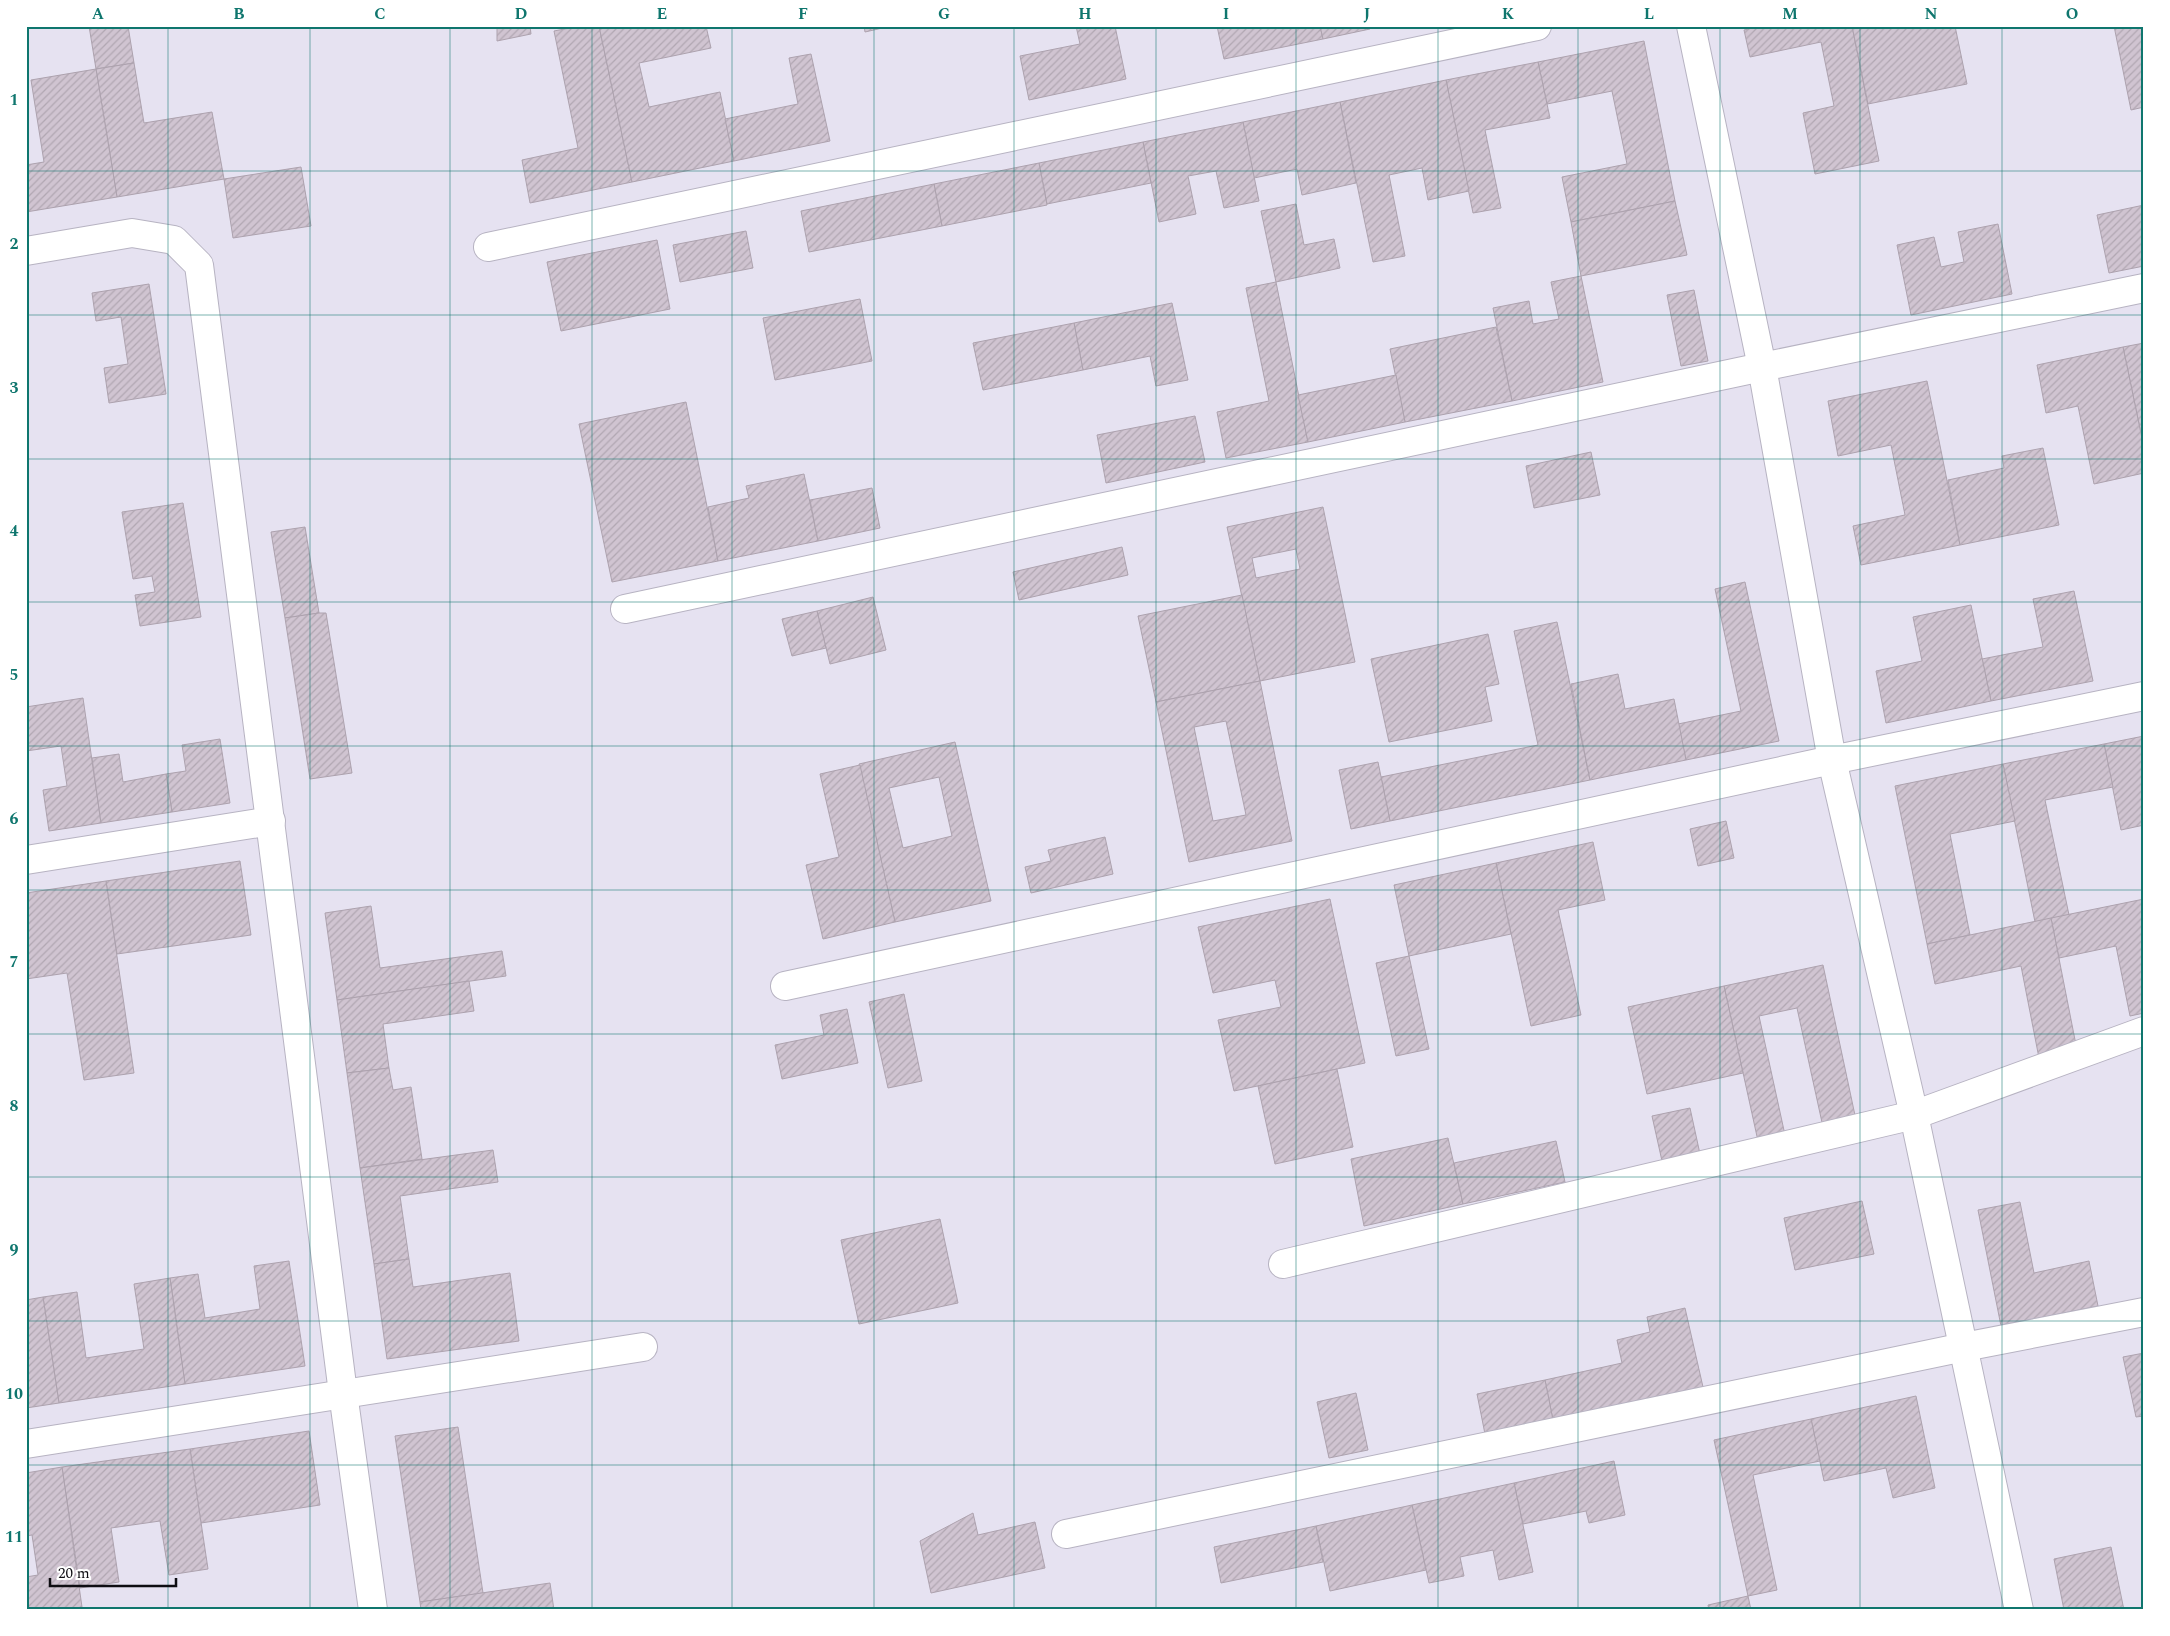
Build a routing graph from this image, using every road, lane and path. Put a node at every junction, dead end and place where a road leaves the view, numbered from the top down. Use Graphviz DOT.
graph roads {
  1 [pos="1537,26"];
  2 [pos="1691,26"];
  3 [pos="488,247"];
  4 [pos="26,251"];
  5 [pos="2144,288"];
  6 [pos="1762,367"];
  7 [pos="625,609"];
  8 [pos="2144,696"];
  9 [pos="1832,760"];
  10 [pos="271,821"];
  11 [pos="26,860"];
  12 [pos="785,986"];
  13 [pos="2144,1031"];
  14 [pos="1914,1115"];
  15 [pos="1283,1264"];
  16 [pos="2144,1312"];
  17 [pos="642,1347"];
  18 [pos="1964,1347"];
  19 [pos="343,1393"];
  20 [pos="26,1444"];
  21 [pos="1066,1534"];
  22 [pos="373,1610"];
  23 [pos="2019,1610"];
  1 -- 3 [label="street"];
  2 -- 6 [label="street"];
  4 -- 10 [label="street"];
  5 -- 6 [label="street"];
  6 -- 7 [label="street"];
  6 -- 9 [label="street"];
  8 -- 9 [label="street"];
  9 -- 12 [label="street"];
  9 -- 14 [label="street"];
  10 -- 11 [label="street"];
  10 -- 19 [label="street"];
  13 -- 14 [label="street"];
  14 -- 15 [label="street"];
  14 -- 18 [label="street"];
  16 -- 18 [label="street"];
  17 -- 19 [label="street"];
  18 -- 21 [label="street"];
  18 -- 23 [label="street"];
  19 -- 20 [label="street"];
  19 -- 22 [label="street"];
}
